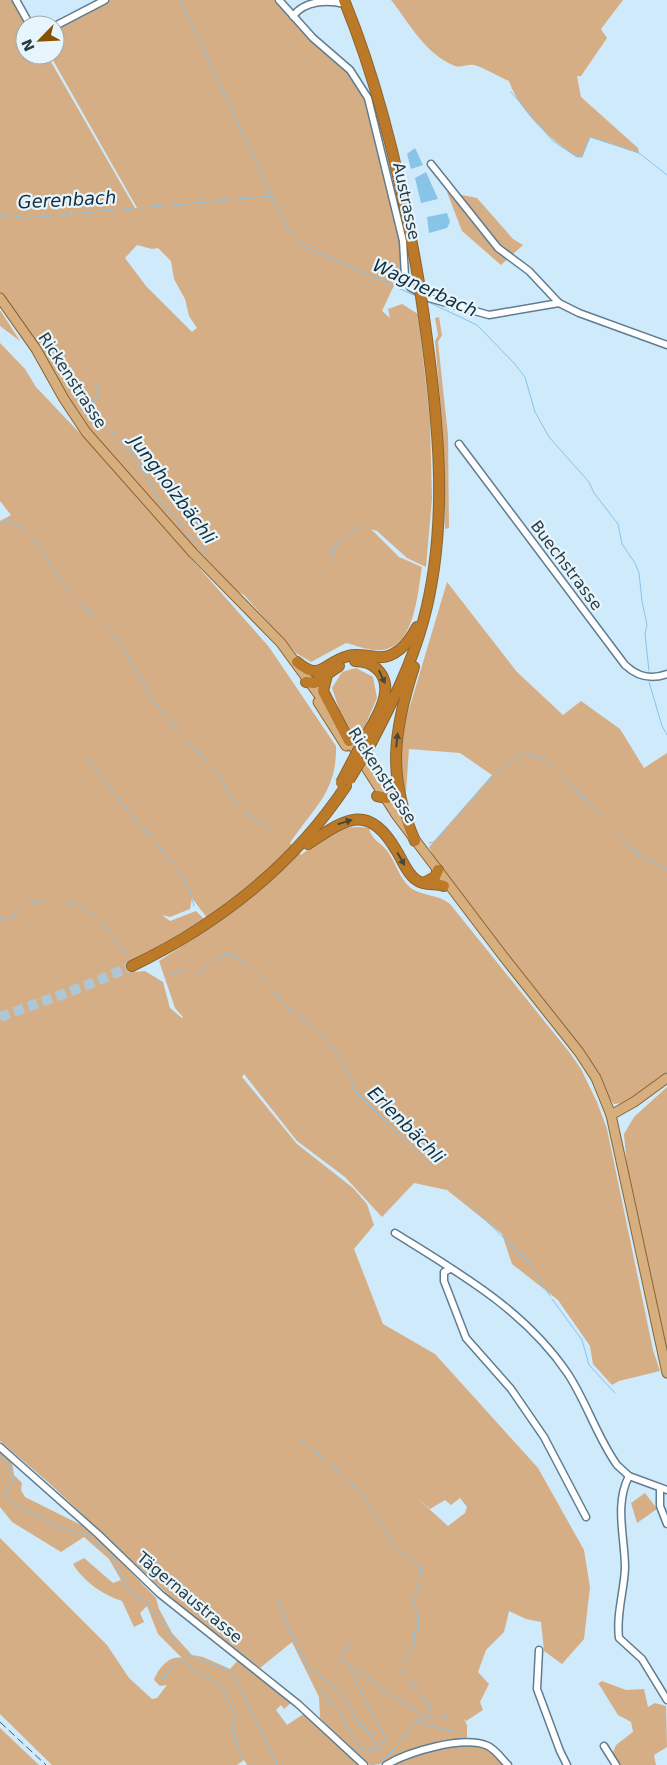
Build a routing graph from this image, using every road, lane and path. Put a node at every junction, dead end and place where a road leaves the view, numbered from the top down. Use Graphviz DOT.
graph roads {
  1 [pos="16,0"];
  2 [pos="105,0"];
  3 [pos="279,0"];
  4 [pos="344,2"];
  5 [pos="24,15"];
  6 [pos="293,16"];
  7 [pos="65,21"];
  8 [pos="431,164"];
  9 [pos="0,298"];
  10 [pos="559,303"];
  11 [pos="667,345"];
  12 [pos="458,444"];
  13 [pos="427,606"];
  14 [pos="245,607"];
  15 [pos="423,623"];
  16 [pos="296,662"];
  17 [pos="327,671"];
  18 [pos="667,674"];
  19 [pos="310,684"];
  20 [pos="350,741"];
  21 [pos="366,744"];
  22 [pos="397,789"];
  23 [pos="380,797"];
  24 [pos="415,841"];
  25 [pos="296,850"];
  26 [pos="437,873"];
  27 [pos="423,883"];
  28 [pos="444,886"];
  29 [pos="503,956"];
  30 [pos="132,966"];
  31 [pos="667,1078"];
  32 [pos="611,1115"];
  33 [pos="395,1233"];
  34 [pos="450,1268"];
  35 [pos="667,1373"];
  36 [pos="0,1447"];
  37 [pos="629,1476"];
  38 [pos="664,1489"];
  39 [pos="586,1517"];
  40 [pos="667,1524"];
  41 [pos="539,1650"];
  42 [pos="667,1700"];
  43 [pos="604,1746"];
  44 [pos="364,1765"];
  45 [pos="386,1765"];
  46 [pos="508,1765"];
  47 [pos="567,1765"];
  48 [pos="616,1765"];
  1 -- 5 [label="street"];
  2 -- 7 [label="street"];
  3 -- 6 [label="street, Austrasse"];
  4 -- 6 [label="street"];
  4 -- 13 [label="highway, bridge"];
  6 -- 10 [label="street, Austrasse"];
  8 -- 10 [label="street, Austrasse"];
  9 -- 14 [label="main road, Rickenstrasse"];
  10 -- 11 [label="street, Austrasse"];
  12 -- 18 [label="street, Buechstrasse"];
  13 -- 15 [label="highway"];
  13 -- 17 [label="highway"];
  14 -- 16 [label="main road, Rickenstrasse"];
  14 -- 19 [label="main road, Rickenstrasse"];
  15 -- 21 [label="highway"];
  22 -- 15 [label="highway, one-way"];
  16 -- 17 [label="highway"];
  16 -- 19 [label="main road, Rickenstrasse"];
  17 -- 19 [label="highway"];
  17 -- 20 [label="highway"];
  17 -- 21 [label="highway, one-way"];
  19 -- 20 [label="main road, Rickenstrasse"];
  19 -- 23 [label="main road, Rickenstrasse"];
  20 -- 23 [label="main road, Rickenstrasse"];
  21 -- 25 [label="highway, bridge"];
  22 -- 23 [label="highway"];
  22 -- 24 [label="highway"];
  23 -- 24 [label="main road, Rickenstrasse"];
  23 -- 26 [label="main road, Rickenstrasse"];
  24 -- 26 [label="main road, Rickenstrasse"];
  25 -- 27 [label="highway, one-way"];
  25 -- 30 [label="highway"];
  26 -- 27 [label="highway"];
  26 -- 28 [label="main road, Rickenstrasse"];
  26 -- 29 [label="main road, Rickenstrasse"];
  27 -- 28 [label="highway"];
  28 -- 29 [label="main road, Rickenstrasse"];
  29 -- 32 [label="main road, Rickenstrasse"];
  31 -- 32 [label="main road"];
  32 -- 35 [label="main road, Rickenstrasse"];
  33 -- 34 [label="street"];
  34 -- 37 [label="street"];
  34 -- 39 [label="street"];
  36 -- 44 [label="street, Tägernaustrasse"];
  37 -- 38 [label="street"];
  37 -- 42 [label="street"];
  38 -- 40 [label="street"];
  41 -- 47 [label="street"];
  43 -- 48 [label="street"];
  45 -- 46 [label="street"];
}
